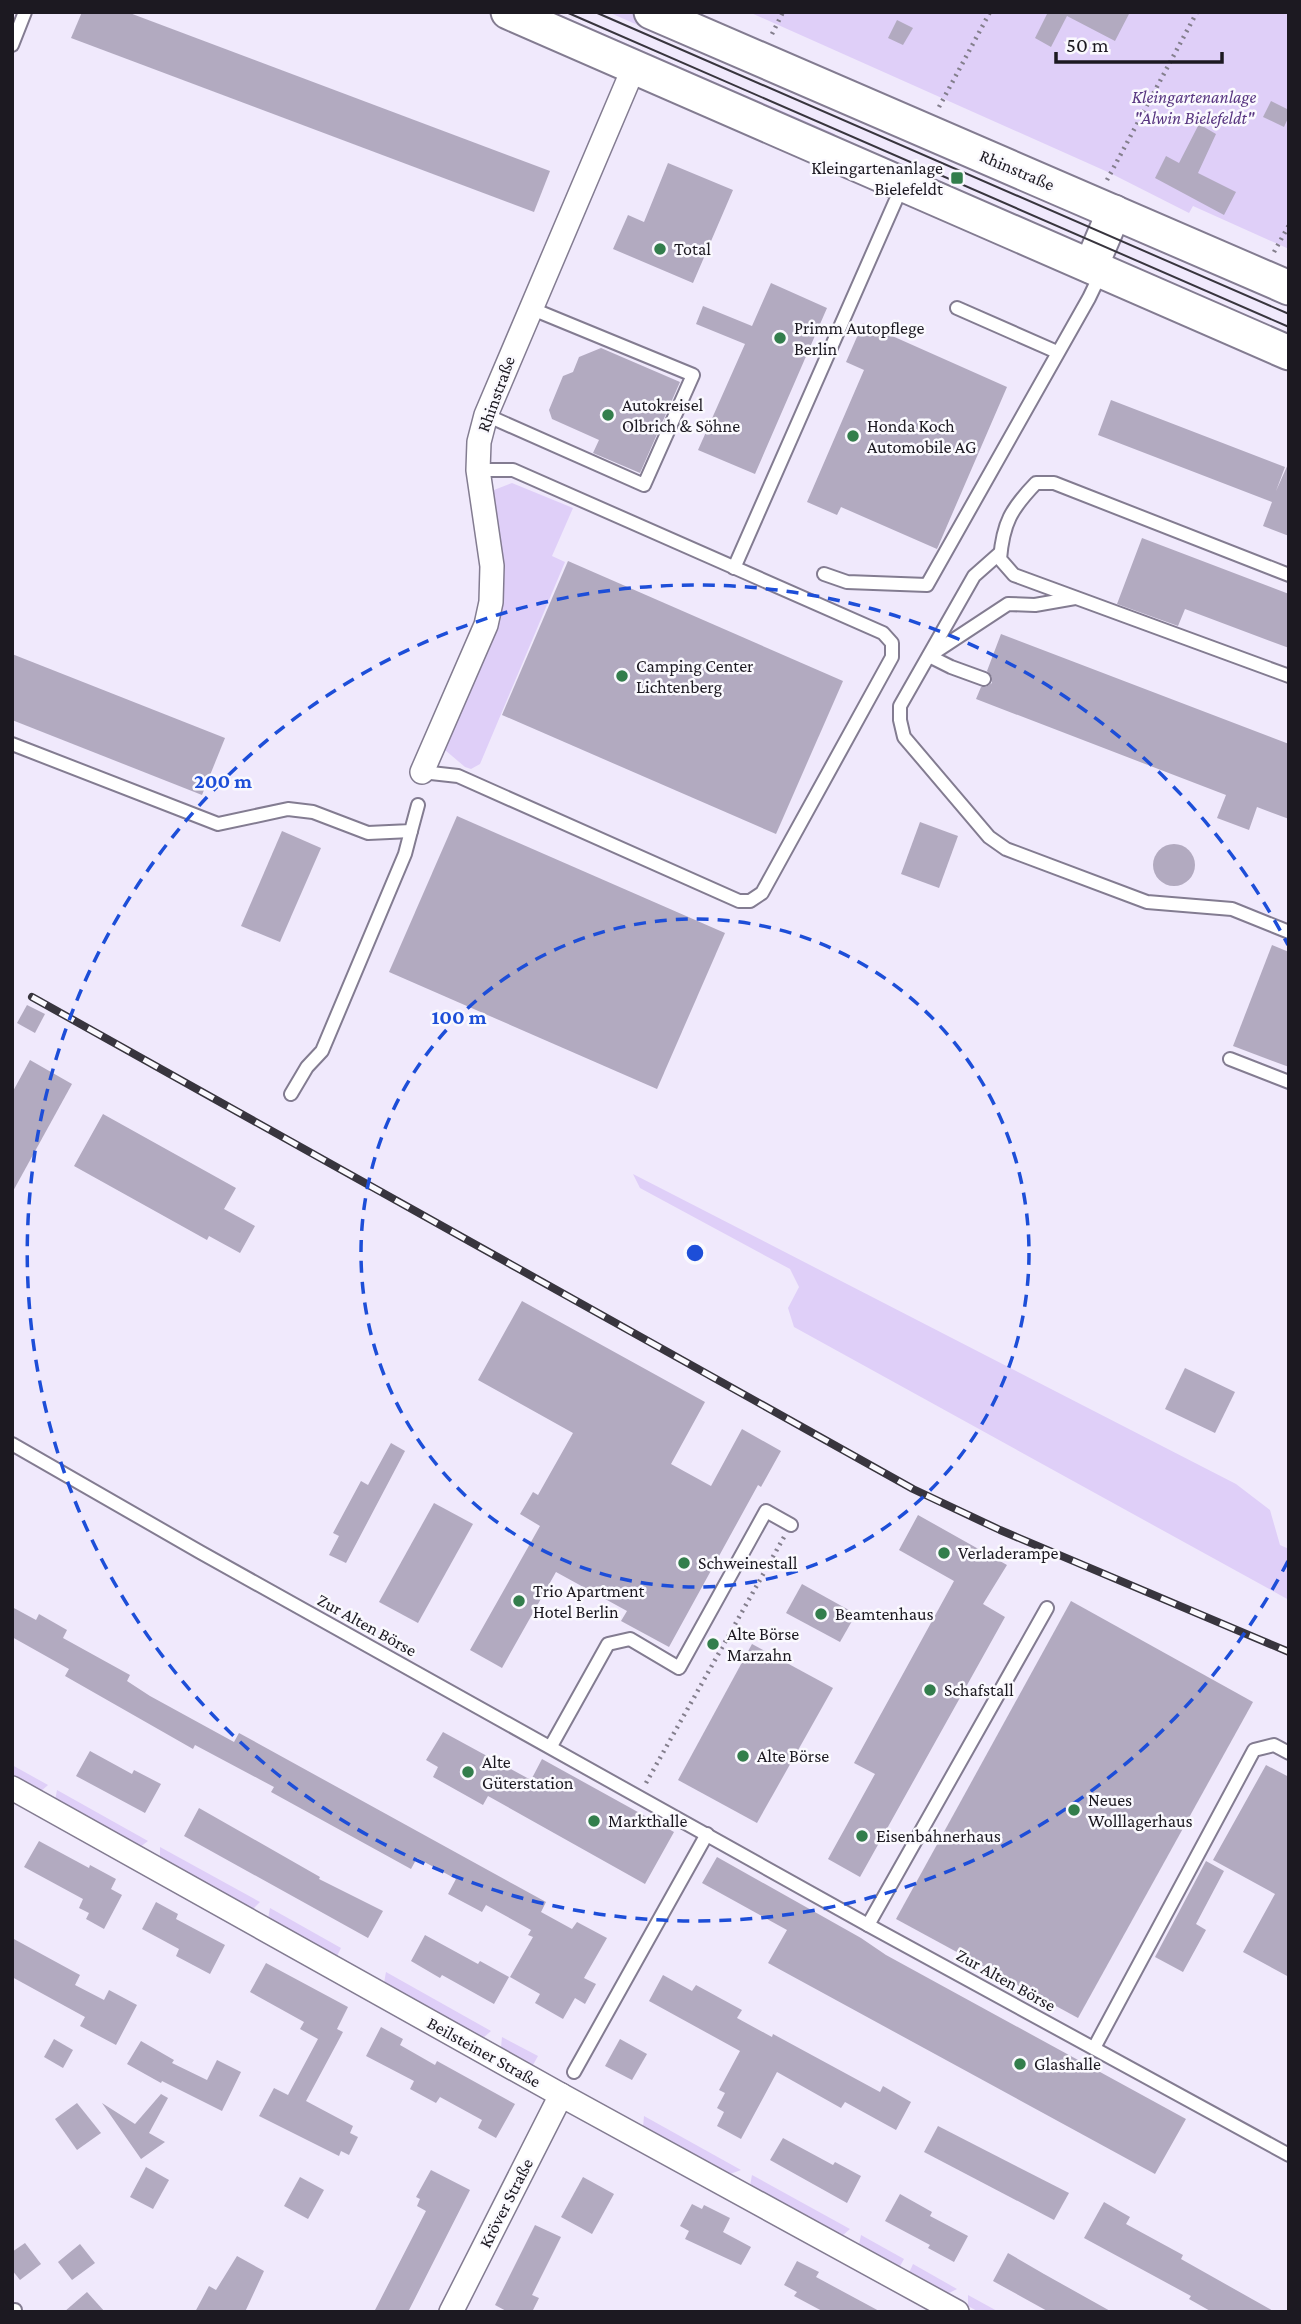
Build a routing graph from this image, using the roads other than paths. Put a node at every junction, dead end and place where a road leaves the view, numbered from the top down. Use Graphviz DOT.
graph roads {
  1 [pos="25,12"];
  2 [pos="508,12"];
  3 [pos="651,12"];
  4 [pos="12,45"];
  5 [pos="634,67"];
  6 [pos="903,184"];
  7 [pos="1114,212"];
  8 [pos="1096,268"];
  9 [pos="1289,288"];
  10 [pos="530,308"];
  11 [pos="957,308"];
  12 [pos="1057,352"];
  13 [pos="1289,353"];
  14 [pos="486,415"];
  15 [pos="478,470"];
  16 [pos="1000,553"];
  17 [pos="734,568"];
  18 [pos="824,575"];
  19 [pos="1289,575"];
  20 [pos="1075,598"];
  21 [pos="929,656"];
  22 [pos="1289,676"];
  23 [pos="984,679"];
  24 [pos="12,744"];
  25 [pos="422,772"];
  26 [pos="418,805"];
  27 [pos="411,831"];
  28 [pos="1289,932"];
  29 [pos="1230,1059"];
  30 [pos="1289,1082"];
  31 [pos="291,1094"];
  32 [pos="12,1444"];
  33 [pos="791,1525"];
  34 [pos="1047,1608"];
  35 [pos="551,1746"];
  36 [pos="1289,1754"];
  37 [pos="12,1788"];
  38 [pos="707,1834"];
  39 [pos="868,1925"];
  40 [pos="1094,2048"];
  41 [pos="575,2072"];
  42 [pos="561,2095"];
  43 [pos="1289,2155"];
  44 [pos="451,2312"];
  45 [pos="957,2312"];
  1 -- 4 [label="lane"];
  2 -- 5 [label="main road"];
  3 -- 7 [label="main road, Rhinstraße"];
  5 -- 6 [label="main road"];
  5 -- 10 [label="street, Rhinstraße"];
  6 -- 8 [label="main road"];
  6 -- 17 [label="lane"];
  7 -- 8 [label="main road"];
  7 -- 9 [label="main road, Rhinstraße"];
  8 -- 12 [label="lane"];
  8 -- 13 [label="main road"];
  10 -- 14 [label="street, Rhinstraße"];
  10 -- 14 [label="lane"];
  11 -- 12 [label="lane"];
  12 -- 18 [label="lane"];
  14 -- 15 [label="street, Rhinstraße"];
  15 -- 17 [label="lane"];
  15 -- 25 [label="street, Rhinstraße"];
  16 -- 19 [label="lane"];
  16 -- 20 [label="lane"];
  16 -- 21 [label="lane"];
  17 -- 25 [label="lane"];
  20 -- 21 [label="lane"];
  20 -- 22 [label="lane"];
  21 -- 23 [label="lane"];
  21 -- 28 [label="lane"];
  24 -- 27 [label="lane"];
  26 -- 27 [label="lane"];
  27 -- 31 [label="lane"];
  29 -- 30 [label="lane"];
  32 -- 35 [label="lane, Zur Alten Börse"];
  33 -- 35 [label="lane"];
  34 -- 39 [label="lane"];
  35 -- 38 [label="lane, Zur Alten Börse"];
  36 -- 40 [label="lane"];
  37 -- 42 [label="street, Beilsteiner Straße"];
  38 -- 39 [label="lane, Zur Alten Börse"];
  38 -- 41 [label="lane"];
  39 -- 40 [label="lane, Zur Alten Börse"];
  40 -- 43 [label="lane, Zur Alten Börse"];
  42 -- 44 [label="street, Kröver Straße"];
  42 -- 45 [label="street, Beilsteiner Straße"];
}
